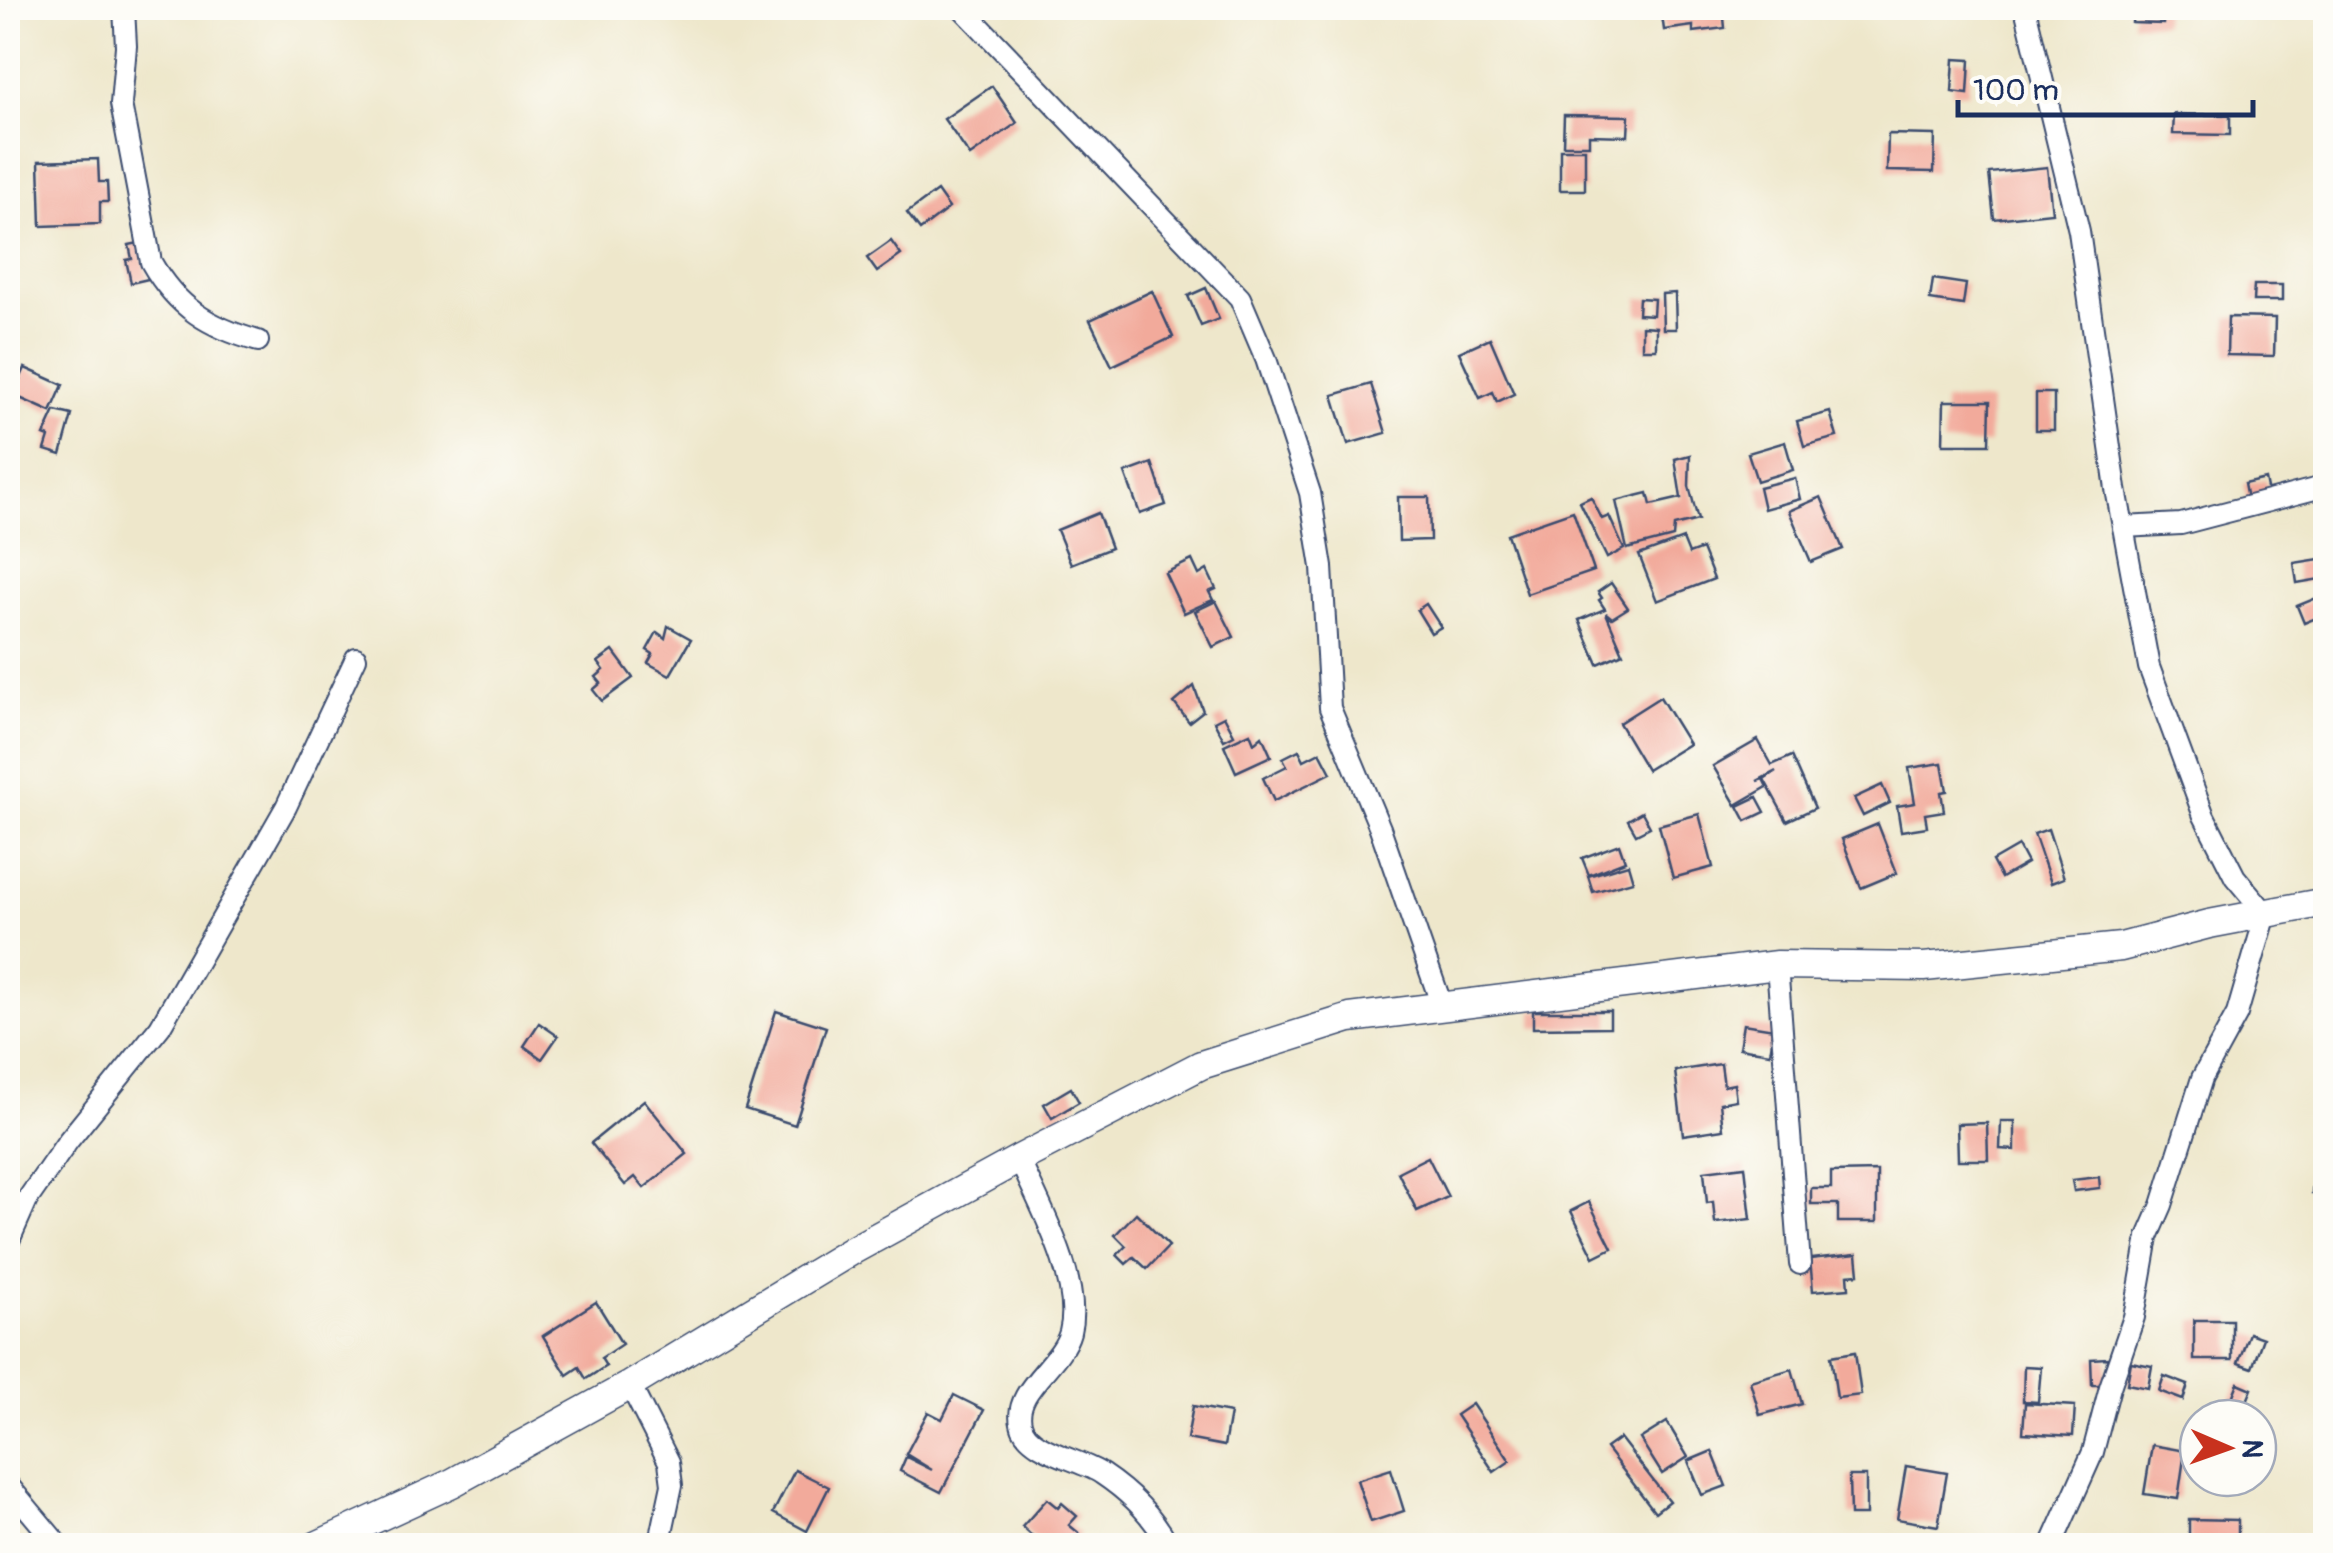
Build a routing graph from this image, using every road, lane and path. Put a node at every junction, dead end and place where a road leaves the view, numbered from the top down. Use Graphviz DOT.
graph roads {
  1 [pos="124,8"];
  2 [pos="962,8"];
  3 [pos="2025,8"];
  4 [pos="258,342"];
  5 [pos="2326,486"];
  6 [pos="2123,527"];
  7 [pos="356,658"];
  8 [pos="2326,902"];
  9 [pos="2266,914"];
  10 [pos="1776,965"];
  11 [pos="1442,1006"];
  12 [pos="1020,1159"];
  13 [pos="8,1243"];
  14 [pos="1800,1264"];
  15 [pos="630,1385"];
  16 [pos="8,1485"];
  17 [pos="60,1546"];
  18 [pos="316,1546"];
  19 [pos="659,1546"];
  20 [pos="1169,1546"];
  21 [pos="2051,1546"];
  1 -- 4 [label="street"];
  2 -- 11 [label="street"];
  3 -- 6 [label="street"];
  5 -- 6 [label="street"];
  6 -- 9 [label="street"];
  7 -- 13 [label="street"];
  8 -- 9 [label="street"];
  9 -- 10 [label="street"];
  9 -- 21 [label="street"];
  10 -- 11 [label="street"];
  10 -- 14 [label="street"];
  11 -- 12 [label="street"];
  12 -- 15 [label="street"];
  12 -- 20 [label="street"];
  15 -- 18 [label="street"];
  15 -- 19 [label="street"];
  16 -- 17 [label="street"];
}
